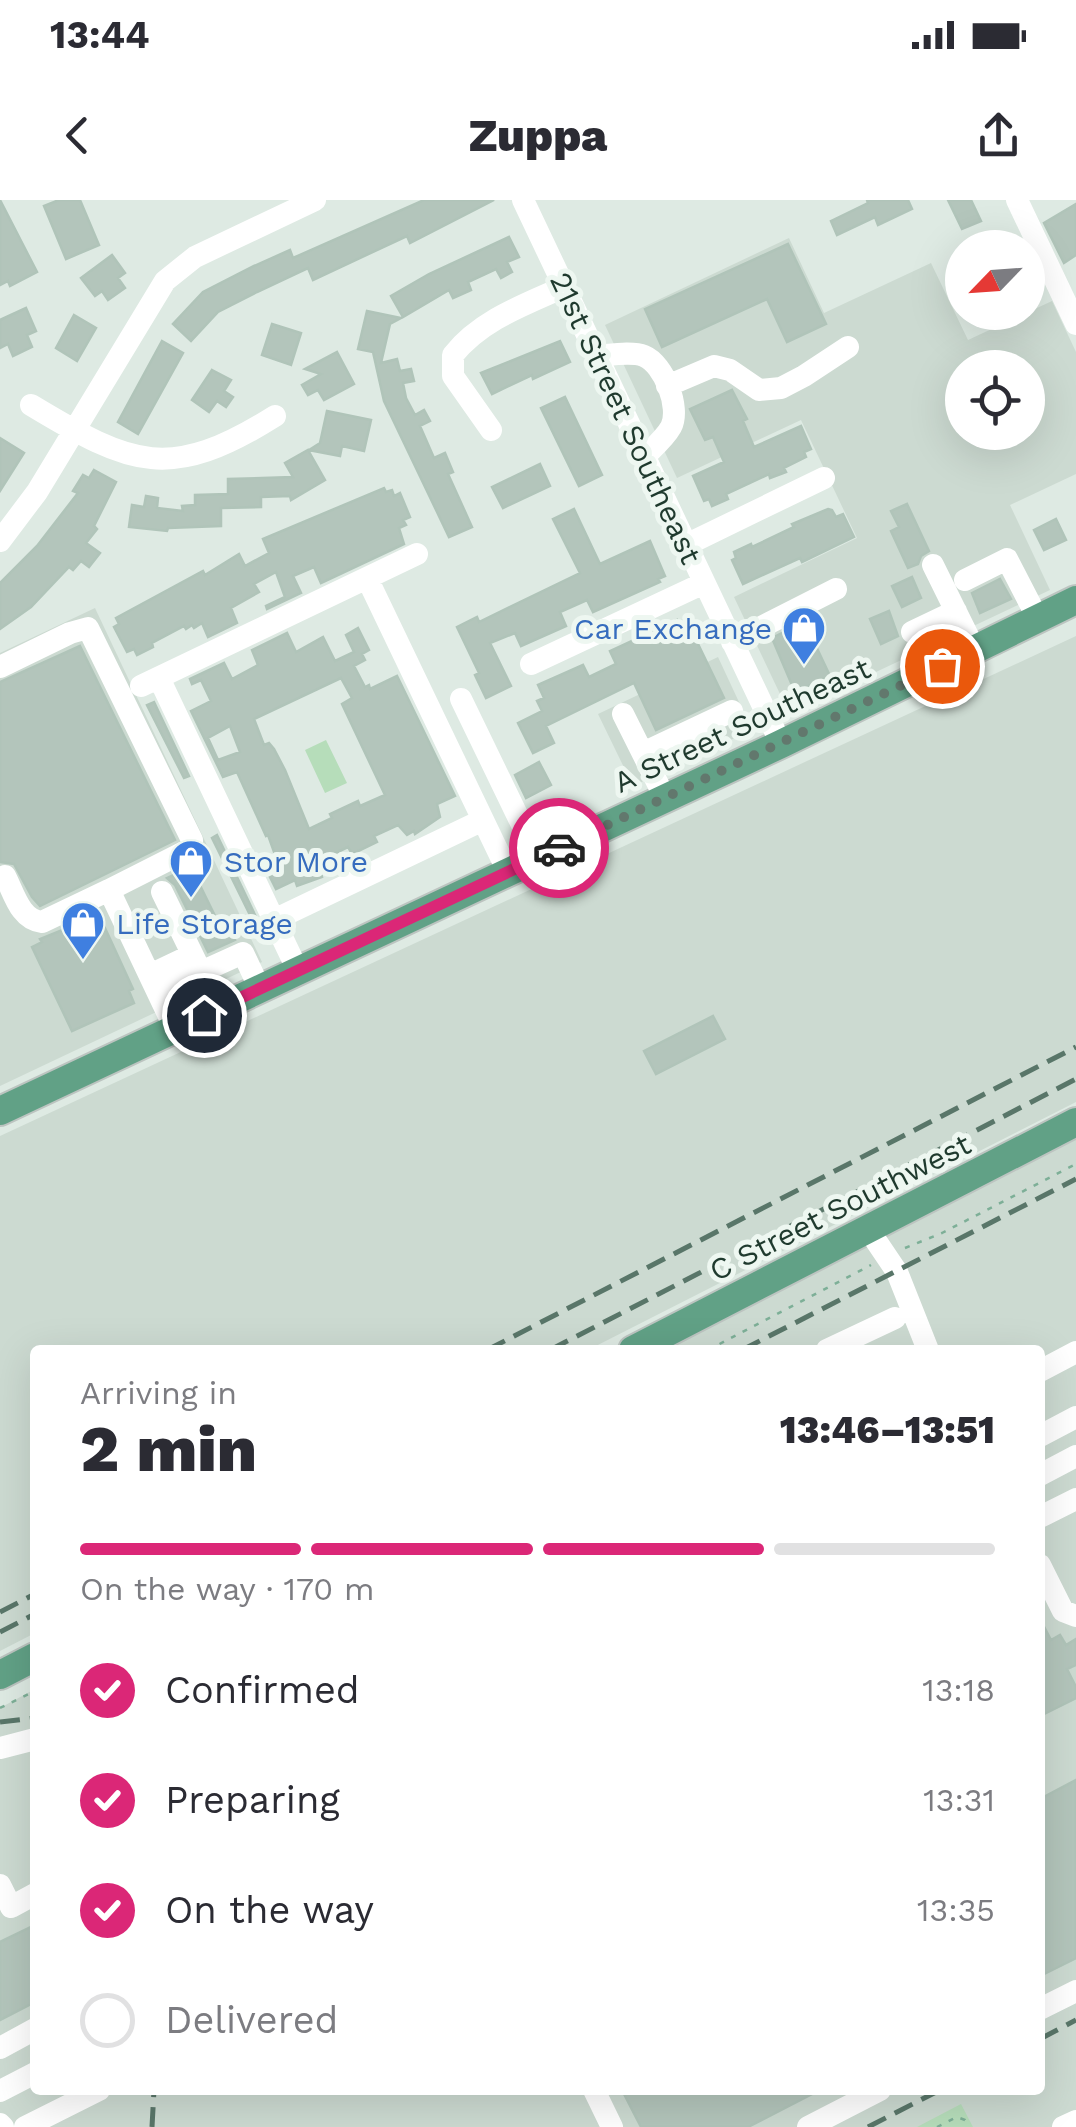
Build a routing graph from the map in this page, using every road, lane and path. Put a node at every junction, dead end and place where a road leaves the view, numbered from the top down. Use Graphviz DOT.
graph roads {
  1 [pos="315,200"];
  2 [pos="522,200"];
  3 [pos="1017,200"];
  4 [pos="564,287"];
  5 [pos="1076,324"];
  6 [pos="848,346"];
  7 [pos="596,356"];
  8 [pos="667,386"];
  9 [pos="31,404"];
  10 [pos="275,416"];
  11 [pos="73,430"];
  12 [pos="491,430"];
  13 [pos="644,457"];
  14 [pos="824,478"];
  15 [pos="0,541"];
  16 [pos="686,545"];
  17 [pos="417,554"];
  18 [pos="933,564"];
  19 [pos="368,578"];
  20 [pos="964,580"];
  21 [pos="704,583"];
  22 [pos="836,589"];
  23 [pos="1076,600"];
  24 [pos="956,611"];
  25 [pos="1038,620"];
  26 [pos="912,632"];
  27 [pos="732,642"];
  28 [pos="974,650"];
  29 [pos="531,664"];
  30 [pos="0,667"];
  31 [pos="461,699"];
  32 [pos="732,711"];
  33 [pos="623,714"];
  34 [pos="781,744"];
  35 [pos="642,753"];
  36 [pos="666,798"];
  37 [pos="483,820"];
  38 [pos="538,858"];
  39 [pos="508,872"];
  40 [pos="2,877"];
  41 [pos="109,890"];
  42 [pos="162,892"];
  43 [pos="274,920"];
  44 [pos="196,963"];
  45 [pos="298,971"];
  46 [pos="154,985"];
  47 [pos="260,989"];
  48 [pos="175,1029"];
  49 [pos="0,1111"];
  50 [pos="1076,1122"];
  51 [pos="1076,1164"];
  52 [pos="868,1229"];
  53 [pos="910,1246"];
  54 [pos="860,1271"];
  55 [pos="903,1314"];
  56 [pos="643,1345"];
  57 [pos="718,1345"];
  58 [pos="838,1345"];
  59 [pos="909,1345"];
  60 [pos="925,1345"];
  61 [pos="1076,1352"];
  62 [pos="1045,1368"];
  63 [pos="1076,1417"];
  64 [pos="1045,1433"];
  65 [pos="1076,1456"];
  66 [pos="1045,1472"];
  67 [pos="1073,1509"];
  68 [pos="1045,1517"];
  69 [pos="1045,1576"];
  70 [pos="1076,1616"];
  71 [pos="30,1660"];
  72 [pos="0,1675"];
  73 [pos="30,1693"];
  74 [pos="0,1708"];
  75 [pos="30,1741"];
  76 [pos="0,1748"];
  77 [pos="0,1885"];
  78 [pos="30,1896"];
  79 [pos="1076,1991"];
  80 [pos="1045,2006"];
  81 [pos="30,2032"];
  82 [pos="0,2048"];
  83 [pos="30,2076"];
  84 [pos="0,2091"];
  85 [pos="90,2095"];
  86 [pos="596,2095"];
  87 [pos="870,2095"];
  88 [pos="1076,2120"];
  89 [pos="25,2127"];
  90 [pos="612,2127"];
  91 [pos="808,2127"];
  92 [pos="937,2127"];
  93 [pos="970,2127"];
  94 [pos="1064,2127"];
  1 -- 11 [label="street"];
  2 -- 4 [label="street, 21st Street Southeast"];
  3 -- 5 [label="street"];
  4 -- 7 [label="street, 21st Street Southeast"];
  4 -- 12 [label="street"];
  6 -- 8 [label="street"];
  7 -- 8 [label="street"];
  7 -- 13 [label="street, 21st Street Southeast"];
  8 -- 13 [label="street"];
  9 -- 11 [label="street"];
  10 -- 11 [label="street"];
  11 -- 15 [label="street"];
  13 -- 16 [label="street, 21st Street Southeast"];
  14 -- 16 [label="street"];
  16 -- 21 [label="street, 21st Street Southeast"];
  17 -- 19 [label="street"];
  18 -- 24 [label="street"];
  19 -- 37 [label="street"];
  19 -- 43 [label="street"];
  20 -- 25 [label="street"];
  21 -- 27 [label="street, 21st Street Southeast"];
  21 -- 29 [label="street"];
  22 -- 27 [label="street"];
  23 -- 25 [label="main road, A Street Southeast"];
  24 -- 26 [label="street"];
  24 -- 28 [label="street"];
  25 -- 28 [label="main road, A Street Southeast"];
  27 -- 34 [label="street, 21st Street Southeast"];
  28 -- 34 [label="main road, A Street Southeast"];
  30 -- 41 [label="street"];
  31 -- 38 [label="street"];
  32 -- 35 [label="street"];
  33 -- 35 [label="street"];
  34 -- 36 [label="main road, A Street Southeast"];
  35 -- 36 [label="street"];
  36 -- 38 [label="main road, A Street Southeast"];
  37 -- 39 [label="street"];
  37 -- 43 [label="street"];
  38 -- 39 [label="main road, A Street Southeast"];
  39 -- 45 [label="main road, A Street Southeast"];
  40 -- 41 [label="street"];
  41 -- 46 [label="street"];
  42 -- 44 [label="street"];
  43 -- 45 [label="street"];
  44 -- 46 [label="street"];
  44 -- 47 [label="street"];
  45 -- 47 [label="main road, A Street Southeast"];
  46 -- 48 [label="street"];
  47 -- 48 [label="main road, A Street Southeast"];
  48 -- 49 [label="main road, A Street Southeast"];
  50 -- 52 [label="main road, C Street Southwest"];
  51 -- 53 [label="path"];
  52 -- 55 [label="street"];
  52 -- 56 [label="main road, C Street Southwest"];
  54 -- 57 [label="path"];
  55 -- 58 [label="street"];
  55 -- 59 [label="street"];
  55 -- 60 [label="street"];
  61 -- 62 [label="street"];
  63 -- 64 [label="street"];
  65 -- 66 [label="street"];
  67 -- 68 [label="street"];
  69 -- 70 [label="street"];
  71 -- 72 [label="main road"];
  73 -- 74 [label="path"];
  75 -- 76 [label="street"];
  77 -- 78 [label="street"];
  79 -- 80 [label="street"];
  81 -- 82 [label="street"];
  83 -- 84 [label="street"];
  85 -- 89 [label="street"];
  86 -- 90 [label="street"];
  87 -- 91 [label="street"];
  88 -- 94 [label="street"];
  92 -- 93 [label="path"];
}
